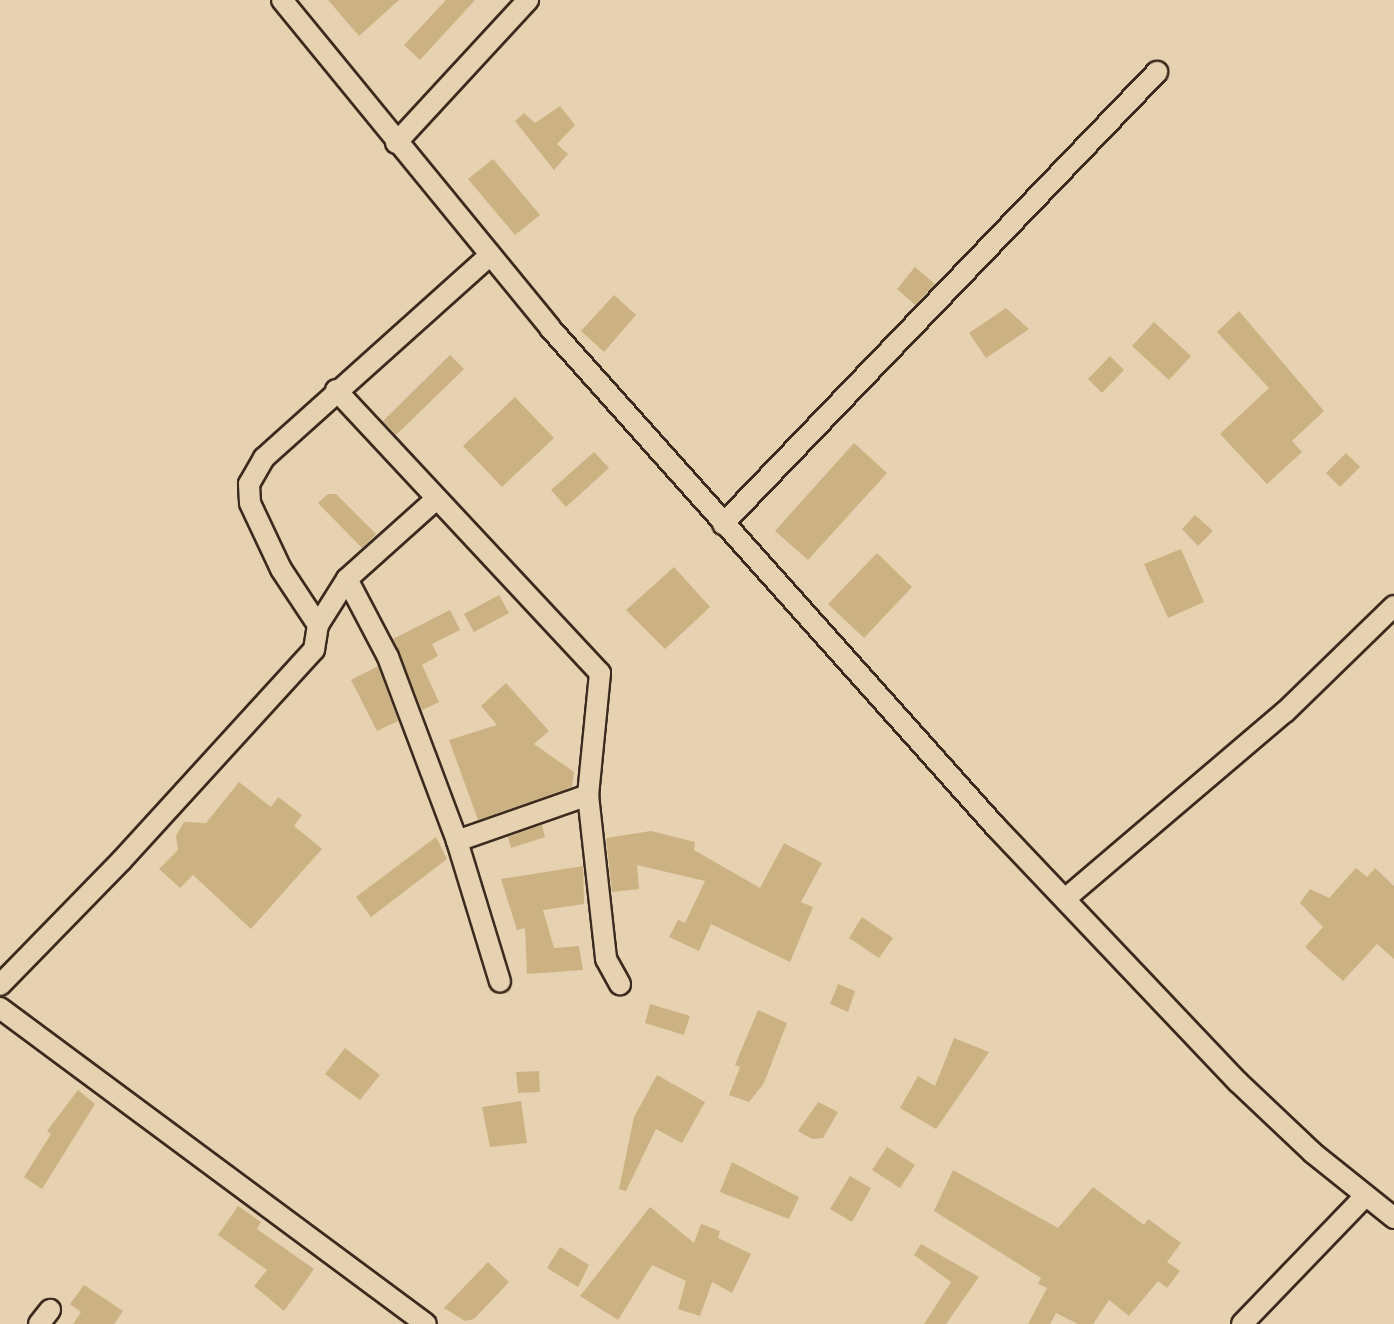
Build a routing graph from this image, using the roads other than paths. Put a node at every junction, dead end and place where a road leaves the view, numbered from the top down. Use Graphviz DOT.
graph roads {
  1 [pos="282,0"];
  2 [pos="528,0"];
  3 [pos="1157,72"];
  4 [pos="396,143"];
  5 [pos="490,255"];
  6 [pos="336,390"];
  7 [pos="435,500"];
  8 [pos="723,524"];
  9 [pos="347,579"];
  10 [pos="1394,606"];
  11 [pos="318,625"];
  12 [pos="588,795"];
  13 [pos="457,841"];
  14 [pos="1065,899"];
  15 [pos="500,982"];
  16 [pos="620,984"];
  17 [pos="0,985"];
  18 [pos="0,1008"];
  19 [pos="1365,1196"];
  20 [pos="1394,1218"];
  21 [pos="426,1324"];
  22 [pos="1242,1324"];
  1 -- 4 [label="street"];
  2 -- 4 [label="street"];
  3 -- 8 [label="street"];
  4 -- 5 [label="street"];
  5 -- 6 [label="street"];
  5 -- 8 [label="street"];
  6 -- 7 [label="street"];
  6 -- 11 [label="street"];
  7 -- 9 [label="street"];
  7 -- 12 [label="street"];
  8 -- 14 [label="street"];
  9 -- 11 [label="street"];
  9 -- 13 [label="street"];
  10 -- 14 [label="street"];
  11 -- 17 [label="street"];
  12 -- 13 [label="street"];
  12 -- 16 [label="street"];
  13 -- 15 [label="street"];
  14 -- 19 [label="street"];
  18 -- 21 [label="street"];
  19 -- 20 [label="street"];
  19 -- 22 [label="street"];
}
